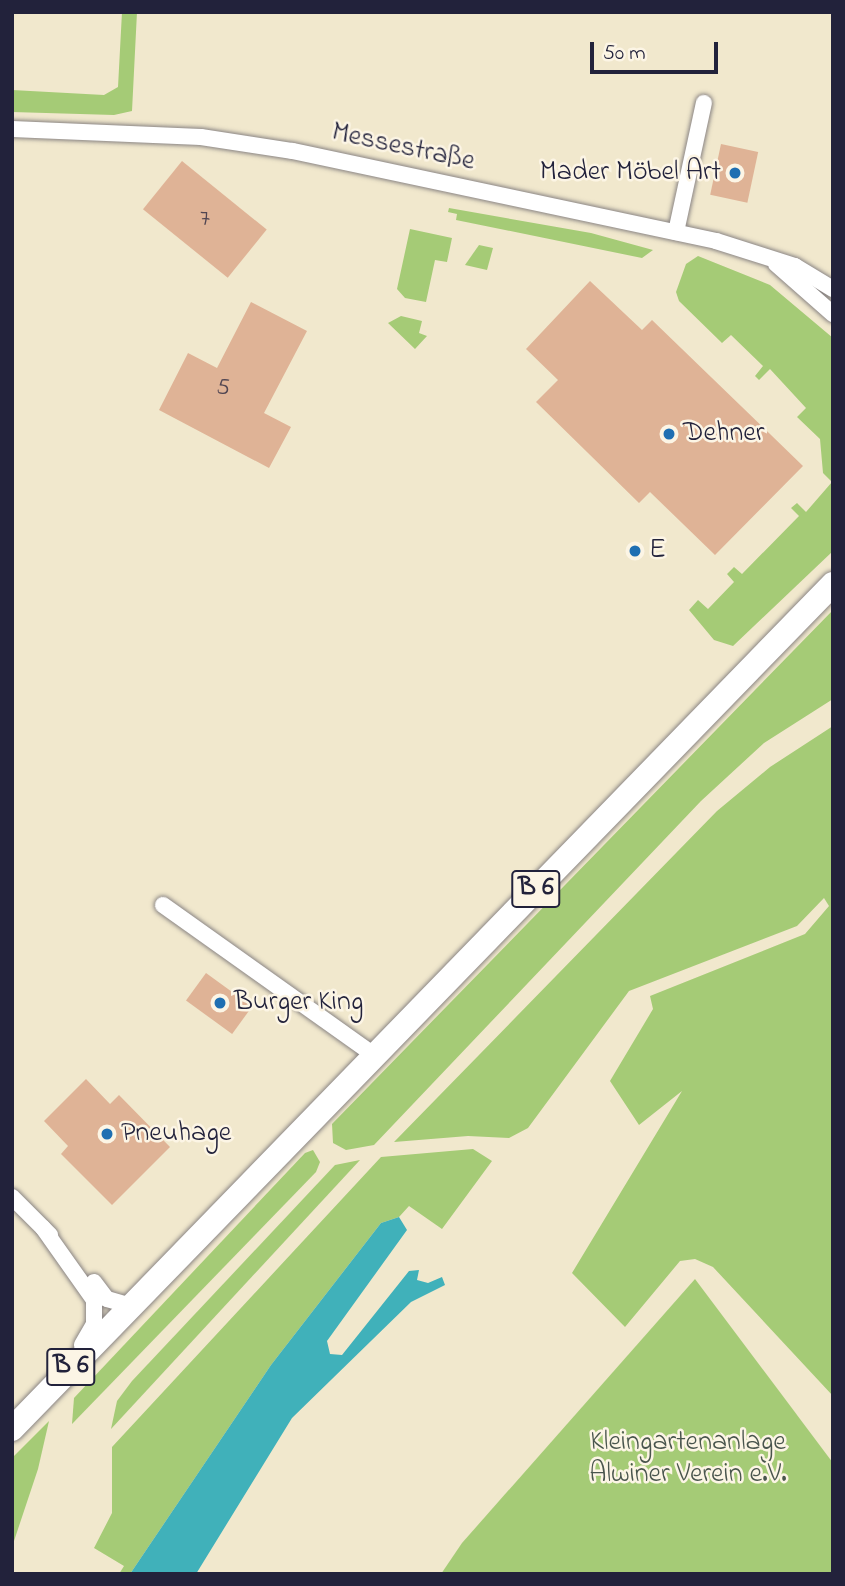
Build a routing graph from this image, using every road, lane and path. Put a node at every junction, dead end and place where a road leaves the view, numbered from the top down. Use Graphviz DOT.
graph roads {
  1 [pos="704,103"];
  2 [pos="12,129"];
  3 [pos="676,232"];
  4 [pos="776,264"];
  5 [pos="833,289"];
  6 [pos="833,314"];
  7 [pos="833,584"];
  8 [pos="163,905"];
  9 [pos="374,1055"];
  10 [pos="12,1197"];
  11 [pos="43,1228"];
  12 [pos="131,1306"];
  13 [pos="58,1381"];
  14 [pos="12,1429"];
  1 -- 3 [label="street"];
  2 -- 3 [label="street, Messestraße"];
  3 -- 4 [label="street, Messestraße"];
  4 -- 5 [label="street, Messestraße"];
  4 -- 6 [label="street, Messestraße"];
  7 -- 9 [label="main road, B 6"];
  8 -- 9 [label="street"];
  9 -- 12 [label="main road, B 6"];
  10 -- 11 [label="street"];
  11 -- 12 [label="street"];
  11 -- 13 [label="street"];
  12 -- 13 [label="main road, B 6"];
  13 -- 14 [label="main road, B 6"];
}
